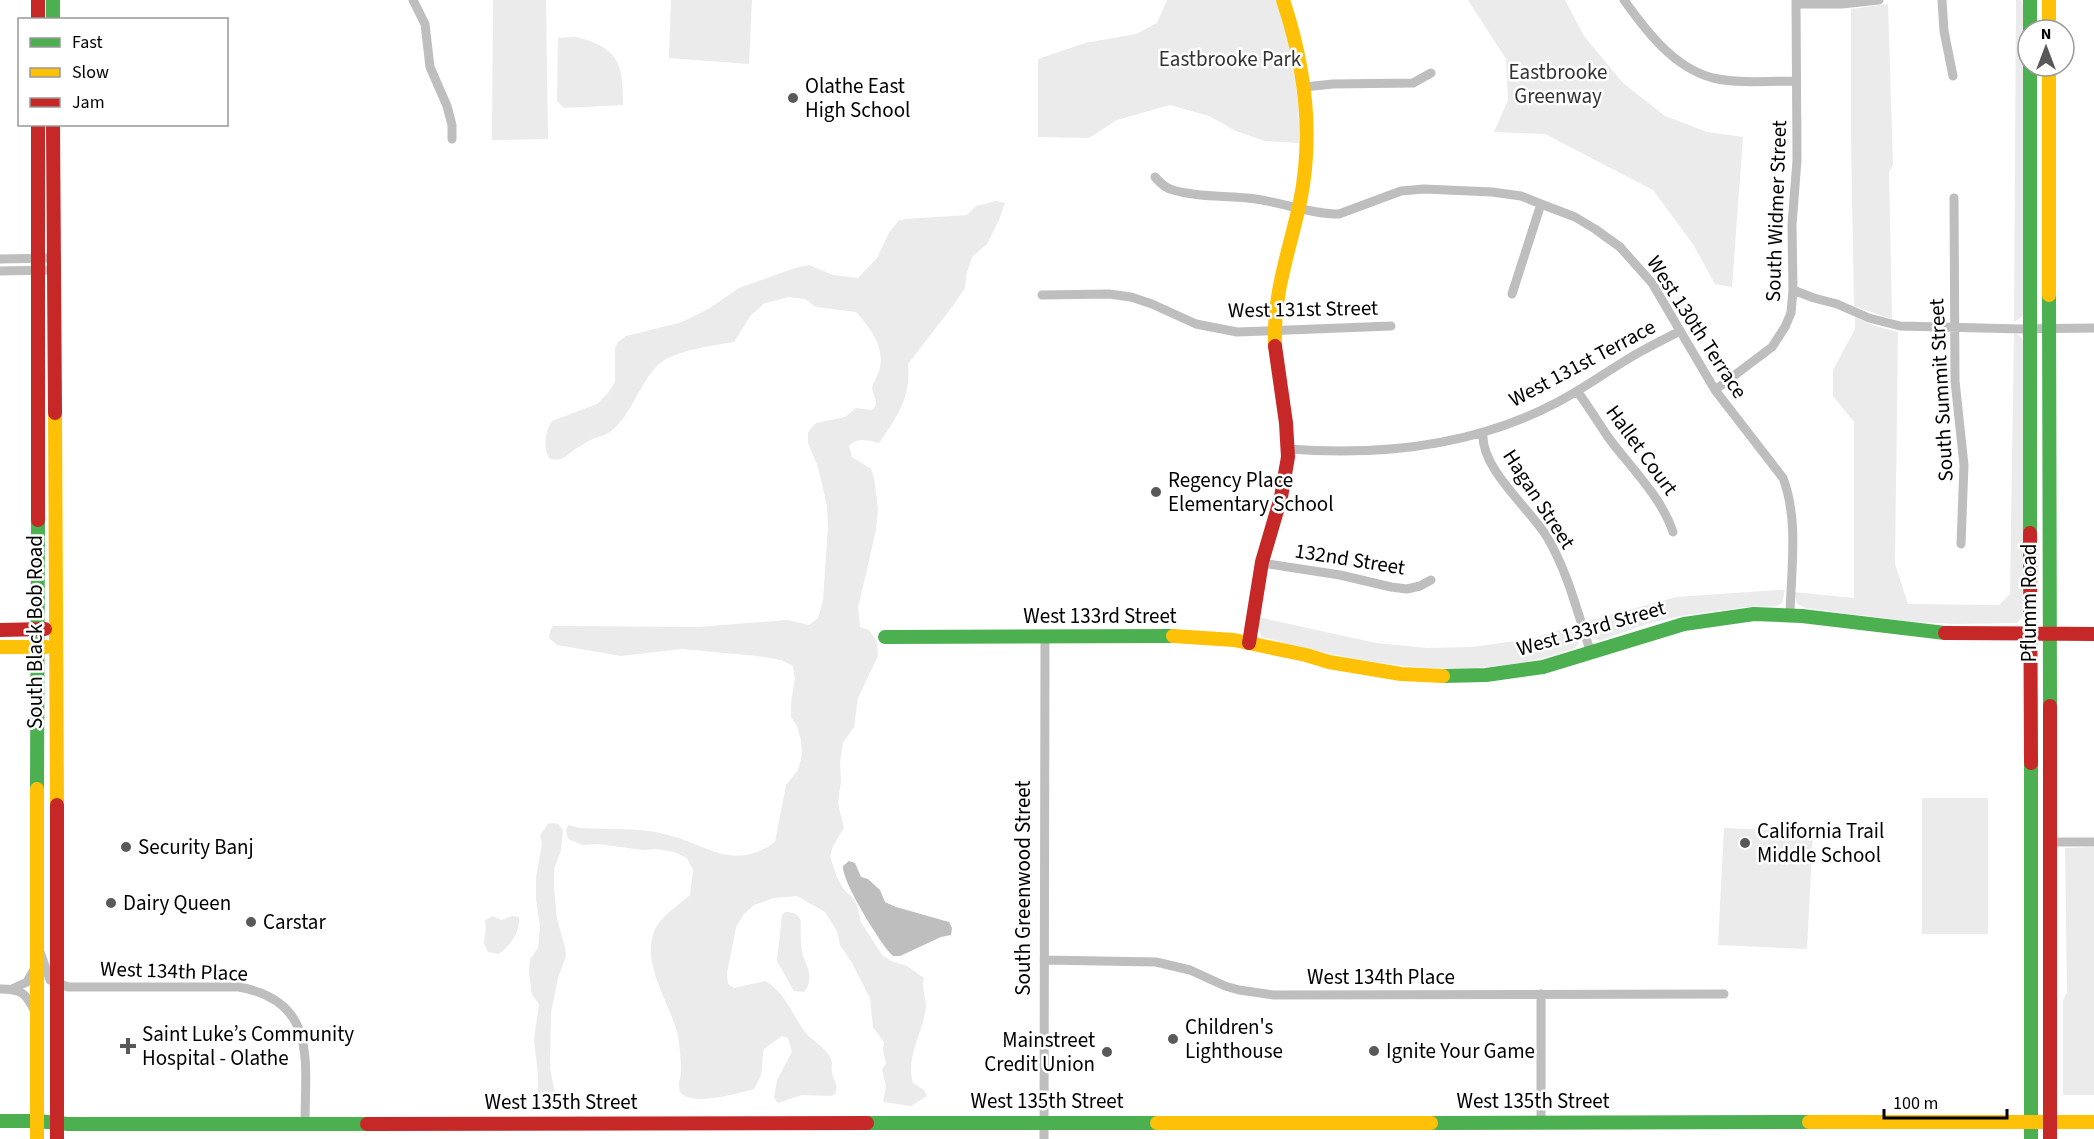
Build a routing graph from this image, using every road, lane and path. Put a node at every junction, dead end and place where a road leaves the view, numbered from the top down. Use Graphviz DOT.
graph roads {
  1 [pos="38,0"];
  2 [pos="53,0"];
  3 [pos="413,0"];
  4 [pos="1283,0"];
  5 [pos="1624,0"];
  6 [pos="1879,0"];
  7 [pos="1942,0"];
  8 [pos="2030,0"];
  9 [pos="2049,0"];
  10 [pos="1796,2"];
  11 [pos="38,18"];
  12 [pos="53,18"];
  13 [pos="2030,18"];
  14 [pos="2049,18"];
  15 [pos="1431,73"];
  16 [pos="1953,76"];
  17 [pos="2030,78"];
  18 [pos="2049,78"];
  19 [pos="1796,81"];
  20 [pos="1304,87"];
  21 [pos="38,126"];
  22 [pos="52,126"];
  23 [pos="452,139"];
  24 [pos="1155,177"];
  25 [pos="1954,198"];
  26 [pos="1541,204"];
  27 [pos="1299,208"];
  28 [pos="0,259"];
  29 [pos="53,264"];
  30 [pos="38,265"];
  31 [pos="0,271"];
  32 [pos="1793,290"];
  33 [pos="1512,294"];
  34 [pos="1042,295"];
  35 [pos="1391,326"];
  36 [pos="1955,328"];
  37 [pos="2094,328"];
  38 [pos="2030,329"];
  39 [pos="2050,329"];
  40 [pos="1274,330"];
  41 [pos="1680,331"];
  42 [pos="1715,390"];
  43 [pos="1577,391"];
  44 [pos="1484,432"];
  45 [pos="1288,449"];
  46 [pos="1673,532"];
  47 [pos="1961,544"];
  48 [pos="1262,562"];
  49 [pos="1431,580"];
  50 [pos="1790,615"];
  51 [pos="37,629"];
  52 [pos="57,629"];
  53 [pos="0,630"];
  54 [pos="2030,634"];
  55 [pos="2050,634"];
  56 [pos="2094,634"];
  57 [pos="885,637"];
  58 [pos="1045,638"];
  59 [pos="1249,643"];
  60 [pos="0,647"];
  61 [pos="37,647"];
  62 [pos="57,647"];
  63 [pos="1591,653"];
  64 [pos="2050,842"];
  65 [pos="2094,842"];
  66 [pos="36,941"];
  67 [pos="1044,960"];
  68 [pos="36,966"];
  69 [pos="57,984"];
  70 [pos="0,989"];
  71 [pos="12,989"];
  72 [pos="1541,994"];
  73 [pos="1724,994"];
  74 [pos="37,1014"];
  75 [pos="0,1120"];
  76 [pos="37,1121"];
  77 [pos="57,1122"];
  78 [pos="1044,1122"];
  79 [pos="1541,1122"];
  80 [pos="2031,1122"];
  81 [pos="2050,1122"];
  82 [pos="2094,1122"];
  83 [pos="305,1124"];
  84 [pos="37,1139"];
  85 [pos="57,1139"];
  86 [pos="1044,1139"];
  87 [pos="2031,1139"];
  88 [pos="2050,1139"];
  1 -- 11 [label="main road"];
  2 -- 12 [label="main road"];
  3 -- 23 [label="street"];
  4 -- 20 [label="main road"];
  5 -- 19 [label="street"];
  6 -- 10 [label="street"];
  7 -- 16 [label="street"];
  8 -- 13 [label="main road"];
  9 -- 14 [label="main road"];
  10 -- 19 [label="street, South Widmer Street"];
  15 -- 20 [label="street"];
  17 -- 38 [label="main road, Pflumm Road"];
  18 -- 39 [label="main road, Pflumm Road"];
  19 -- 32 [label="street, South Widmer Street"];
  20 -- 27 [label="main road"];
  21 -- 30 [label="main road, South Black Bob Road"];
  22 -- 29 [label="main road, South Black Bob Road"];
  24 -- 27 [label="street, West 130th Terrace"];
  25 -- 36 [label="street, South Summit Street"];
  26 -- 27 [label="street, West 130th Terrace"];
  26 -- 33 [label="street"];
  26 -- 41 [label="street, West 130th Terrace"];
  27 -- 40 [label="main road"];
  28 -- 30 [label="street"];
  29 -- 30 [label="street"];
  29 -- 52 [label="main road, South Black Bob Road"];
  30 -- 31 [label="street"];
  30 -- 51 [label="main road, South Black Bob Road"];
  32 -- 36 [label="street"];
  32 -- 42 [label="street, South Widmer Street"];
  34 -- 40 [label="street, West 131st Street"];
  35 -- 40 [label="street, West 131st Street"];
  36 -- 38 [label="street"];
  36 -- 47 [label="street, South Summit Street"];
  37 -- 39 [label="street"];
  38 -- 39 [label="street"];
  38 -- 54 [label="main road, Pflumm Road"];
  39 -- 55 [label="main road, Pflumm Road"];
  40 -- 45 [label="main road"];
  41 -- 42 [label="street, West 130th Terrace"];
  41 -- 43 [label="street, West 131st Terrace"];
  42 -- 50 [label="street, West 130th Terrace"];
  43 -- 44 [label="street, West 131st Terrace"];
  43 -- 46 [label="street, Hallet Court"];
  44 -- 45 [label="street, West 131st Terrace"];
  44 -- 63 [label="street, Hagan Street"];
  45 -- 48 [label="main road"];
  48 -- 49 [label="street, 132nd Street"];
  48 -- 59 [label="main road"];
  50 -- 54 [label="main road, West 133rd Street"];
  50 -- 63 [label="main road, West 133rd Street"];
  51 -- 52 [label="main road"];
  51 -- 53 [label="main road"];
  51 -- 61 [label="main road, South Black Bob Road"];
  52 -- 62 [label="main road, South Black Bob Road"];
  54 -- 55 [label="main road, West 133rd Street"];
  54 -- 80 [label="main road, Pflumm Road"];
  55 -- 56 [label="main road, West 133rd Street"];
  55 -- 64 [label="main road, Pflumm Road"];
  57 -- 58 [label="main road, West 133rd Street"];
  58 -- 59 [label="main road, West 133rd Street"];
  58 -- 67 [label="street, South Greenwood Street"];
  59 -- 63 [label="main road, West 133rd Street"];
  60 -- 61 [label="main road"];
  61 -- 62 [label="main road"];
  61 -- 66 [label="main road, South Black Bob Road"];
  62 -- 69 [label="main road, South Black Bob Road"];
  64 -- 65 [label="street"];
  64 -- 81 [label="main road, Pflumm Road"];
  66 -- 68 [label="main road, South Black Bob Road"];
  66 -- 69 [label="street"];
  67 -- 72 [label="street, West 134th Place"];
  67 -- 78 [label="street, South Greenwood Street"];
  68 -- 71 [label="street"];
  68 -- 74 [label="main road, South Black Bob Road"];
  69 -- 77 [label="main road, South Black Bob Road"];
  69 -- 83 [label="street, West 134th Place"];
  70 -- 71 [label="street"];
  71 -- 74 [label="street"];
  72 -- 73 [label="street, West 134th Place"];
  72 -- 79 [label="street"];
  74 -- 76 [label="main road, South Black Bob Road"];
  75 -- 76 [label="main road, West 135th Street"];
  76 -- 77 [label="main road, West 135th Street"];
  76 -- 84 [label="main road, South Black Bob Road"];
  77 -- 83 [label="main road, West 135th Street"];
  77 -- 85 [label="main road, South Black Bob Road"];
  78 -- 79 [label="main road, West 135th Street"];
  78 -- 83 [label="main road, West 135th Street"];
  78 -- 86 [label="street, South Greenwood Street"];
  79 -- 80 [label="main road, West 135th Street"];
  80 -- 81 [label="main road, West 135th Street"];
  80 -- 87 [label="main road, Pflumm Road"];
  81 -- 82 [label="main road, West 135th Street"];
  81 -- 88 [label="main road, Pflumm Road"];
}
